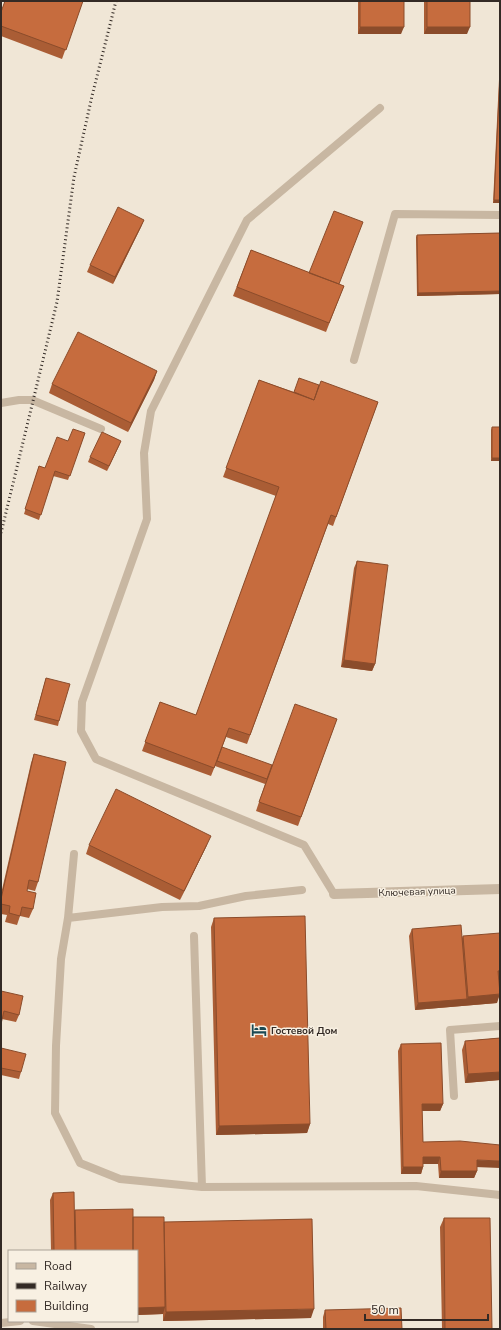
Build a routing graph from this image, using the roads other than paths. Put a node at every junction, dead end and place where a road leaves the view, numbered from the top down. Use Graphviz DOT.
graph roads {
  1 [pos="380,108"];
  2 [pos="500,216"];
  3 [pos="354,360"];
  4 [pos="1,403"];
  5 [pos="102,428"];
  6 [pos="74,854"];
  7 [pos="500,889"];
  8 [pos="302,890"];
  9 [pos="334,894"];
  10 [pos="68,918"];
  11 [pos="194,936"];
  12 [pos="500,1026"];
  13 [pos="454,1096"];
  14 [pos="202,1187"];
  15 [pos="500,1195"];
  16 [pos="40,1322"];
  17 [pos="91,1329"];
  1 -- 9 [label="lane"];
  2 -- 3 [label="lane"];
  4 -- 5 [label="lane"];
  6 -- 10 [label="lane"];
  7 -- 9 [label="street, Ключевая улица"];
  8 -- 10 [label="lane"];
  10 -- 14 [label="lane"];
  11 -- 14 [label="lane"];
  12 -- 13 [label="lane"];
  14 -- 15 [label="lane"];
  16 -- 17 [label="lane"];
}
